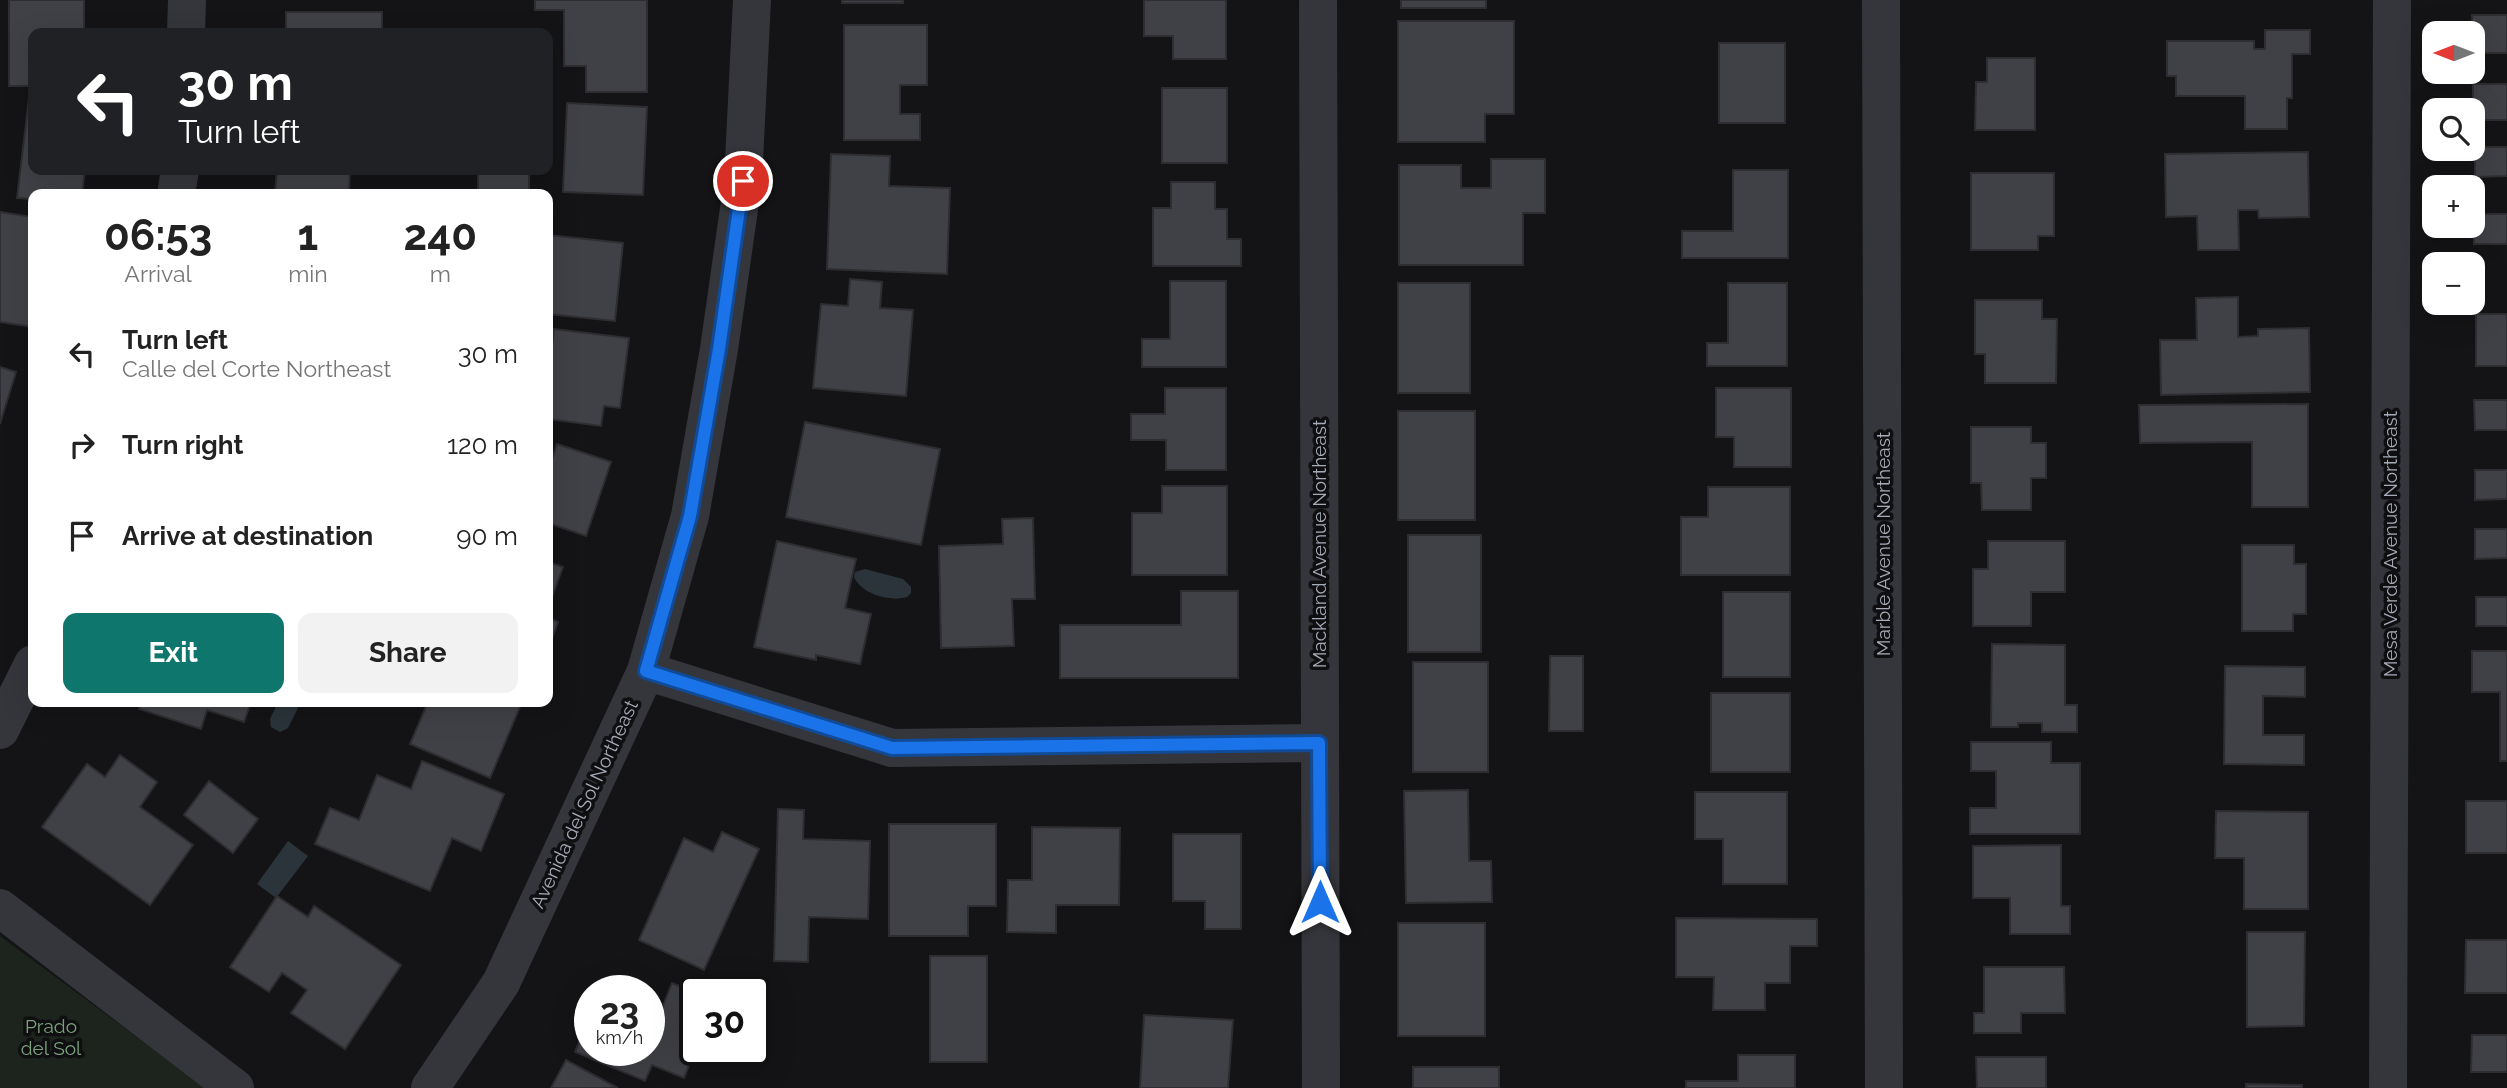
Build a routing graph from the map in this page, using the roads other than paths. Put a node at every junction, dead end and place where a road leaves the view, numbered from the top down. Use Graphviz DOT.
graph roads {
  1 [pos="187,0"];
  2 [pos="752,0"];
  3 [pos="1318,0"];
  4 [pos="1881,0"];
  5 [pos="2392,0"];
  6 [pos="186,28"];
  7 [pos="646,671"];
  8 [pos="28,674"];
  9 [pos="0,730"];
  10 [pos="1319,743"];
  11 [pos="0,908"];
  12 [pos="235,1088"];
  13 [pos="430,1088"];
  14 [pos="1321,1088"];
  15 [pos="1884,1088"];
  16 [pos="2388,1088"];
  1 -- 6 [label="street"];
  2 -- 7 [label="street, Avenida del Sol Northeast"];
  3 -- 10 [label="street, Mackland Avenue Northeast"];
  4 -- 15 [label="street, Marble Avenue Northeast"];
  5 -- 16 [label="street, Mesa Verde Avenue Northeast"];
  7 -- 10 [label="street"];
  7 -- 13 [label="street, Avenida del Sol Northeast"];
  8 -- 9 [label="street"];
  10 -- 14 [label="street, Mackland Avenue Northeast"];
  11 -- 12 [label="street"];
}
